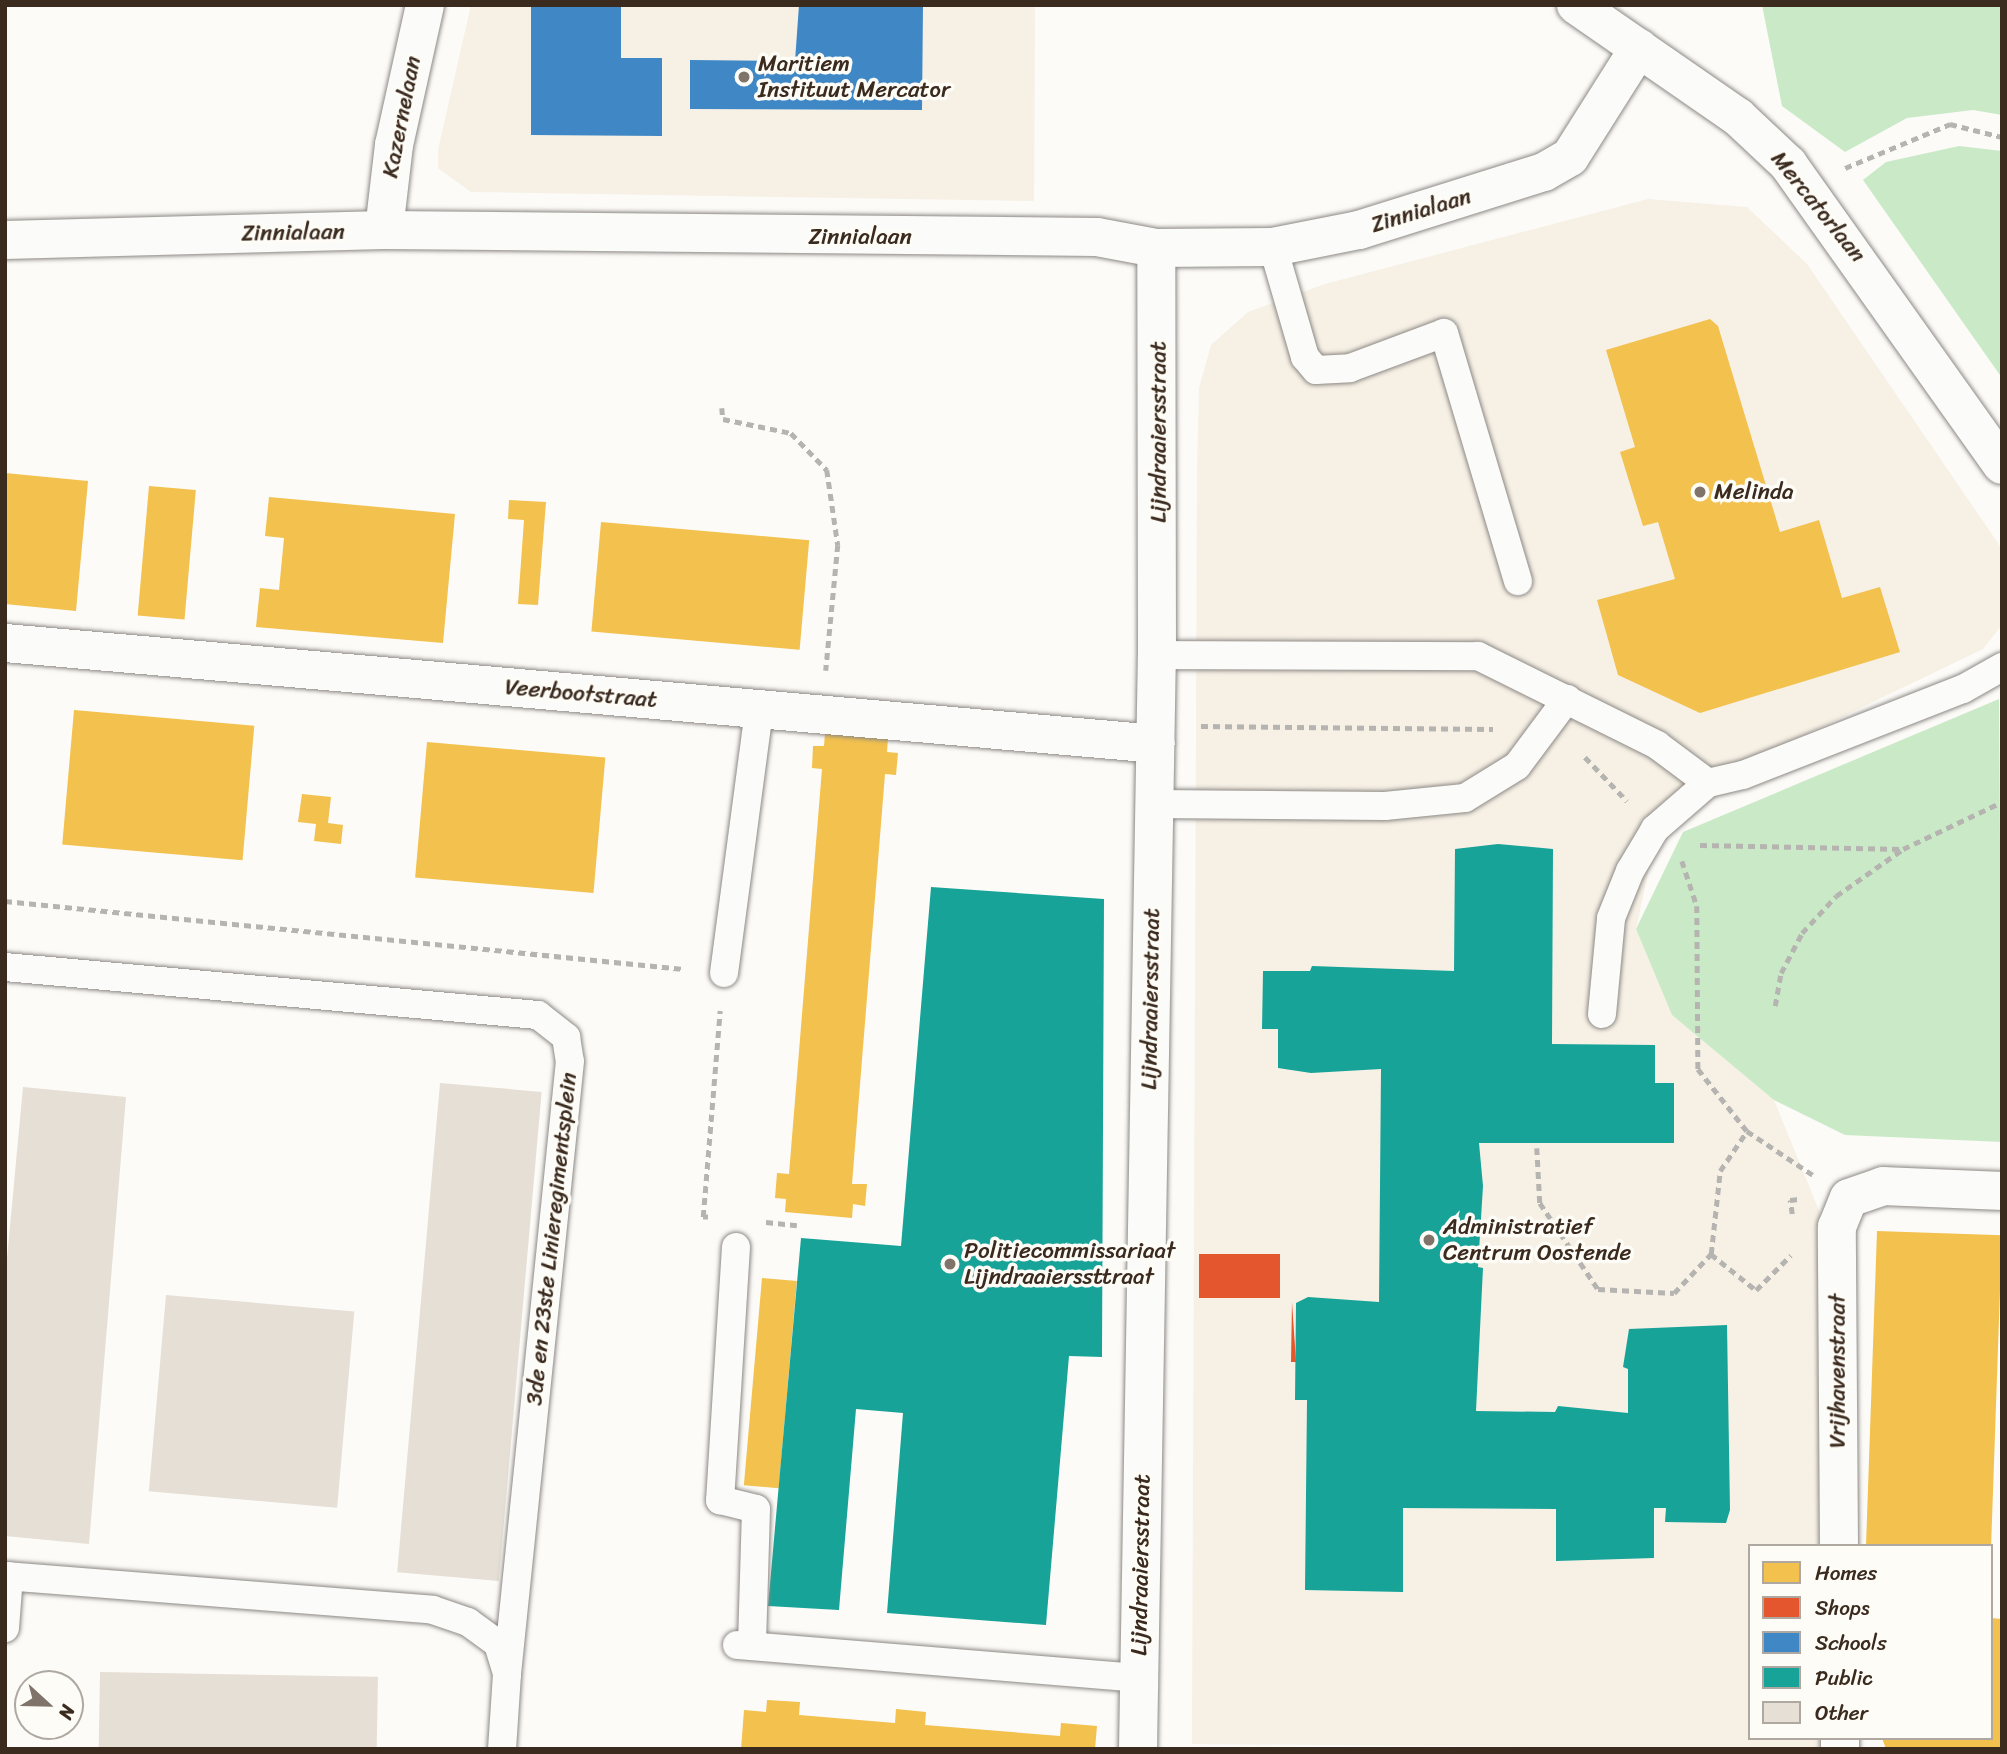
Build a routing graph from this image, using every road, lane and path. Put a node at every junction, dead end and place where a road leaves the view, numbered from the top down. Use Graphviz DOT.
graph roads {
  1 [pos="425,5"];
  2 [pos="1576,5"];
  3 [pos="1639,48"];
  4 [pos="2002,137"];
  5 [pos="1808,187"];
  6 [pos="383,230"];
  7 [pos="5,240"];
  8 [pos="1273,247"];
  9 [pos="1156,248"];
  10 [pos="722,408"];
  11 [pos="2002,465"];
  12 [pos="1518,581"];
  13 [pos="5,643"];
  14 [pos="1157,654"];
  15 [pos="2002,667"];
  16 [pos="1567,698"];
  17 [pos="759,710"];
  18 [pos="822,715"];
  19 [pos="1542,731"];
  20 [pos="1156,735"];
  21 [pos="1708,783"];
  22 [pos="2002,802"];
  23 [pos="1155,804"];
  24 [pos="1665,837"];
  25 [pos="1903,849"];
  26 [pos="5,901"];
  27 [pos="5,967"];
  28 [pos="724,972"];
  29 [pos="1775,1006"];
  30 [pos="1602,1014"];
  31 [pos="1746,1131"];
  32 [pos="1537,1148"];
  33 [pos="2002,1191"];
  34 [pos="1849,1198"];
  35 [pos="715,1218"];
  36 [pos="751,1221"];
  37 [pos="797,1225"];
  38 [pos="1793,1225"];
  39 [pos="736,1247"];
  40 [pos="1796,1250"];
  41 [pos="1711,1254"];
  42 [pos="1839,1544"];
  43 [pos="7,1576"];
  44 [pos="5,1628"];
  45 [pos="507,1674"];
  46 [pos="1139,1678"];
  47 [pos="502,1749"];
  48 [pos="1138,1749"];
  1 -- 6 [label="street, Kazernelaan"];
  2 -- 3 [label="street, Mercatorlaan"];
  3 -- 5 [label="street, Mercatorlaan"];
  3 -- 8 [label="street, Zinnialaan"];
  4 -- 5 [label="path"];
  5 -- 11 [label="street, Mercatorlaan"];
  6 -- 7 [label="street, Zinnialaan"];
  6 -- 9 [label="street, Zinnialaan"];
  8 -- 9 [label="street, Zinnialaan"];
  8 -- 12 [label="lane"];
  9 -- 14 [label="street, Lijndraaiersstraat"];
  10 -- 18 [label="path"];
  13 -- 17 [label="street, Veerbootstraat"];
  14 -- 16 [label="lane"];
  14 -- 20 [label="street, Lijndraaiersstraat"];
  15 -- 21 [label="lane"];
  16 -- 19 [label="lane"];
  16 -- 21 [label="lane"];
  17 -- 18 [label="street, Veerbootstraat"];
  17 -- 28 [label="lane"];
  18 -- 20 [label="street, Veerbootstraat"];
  19 -- 20 [label="path"];
  19 -- 23 [label="lane"];
  19 -- 24 [label="path"];
  20 -- 23 [label="street, Lijndraaiersstraat"];
  21 -- 24 [label="lane"];
  22 -- 25 [label="path"];
  23 -- 46 [label="street, Lijndraaiersstraat"];
  24 -- 25 [label="path"];
  24 -- 30 [label="lane"];
  24 -- 31 [label="path"];
  25 -- 29 [label="path"];
  26 -- 28 [label="path"];
  27 -- 45 [label="lane, 3de en 23ste Linieregimentsplein"];
  28 -- 35 [label="path"];
  31 -- 34 [label="path"];
  31 -- 41 [label="path"];
  32 -- 41 [label="path"];
  33 -- 34 [label="street"];
  34 -- 38 [label="path"];
  34 -- 42 [label="street, Vrijhavenstraat"];
  36 -- 37 [label="path"];
  39 -- 46 [label="lane"];
  40 -- 41 [label="path"];
  43 -- 44 [label="lane"];
  43 -- 45 [label="lane, 3de en 23ste Linieregimentsplein"];
  45 -- 47 [label="lane, 3de en 23ste Linieregimentsplein"];
  46 -- 48 [label="street, Lijndraaiersstraat"];
}
